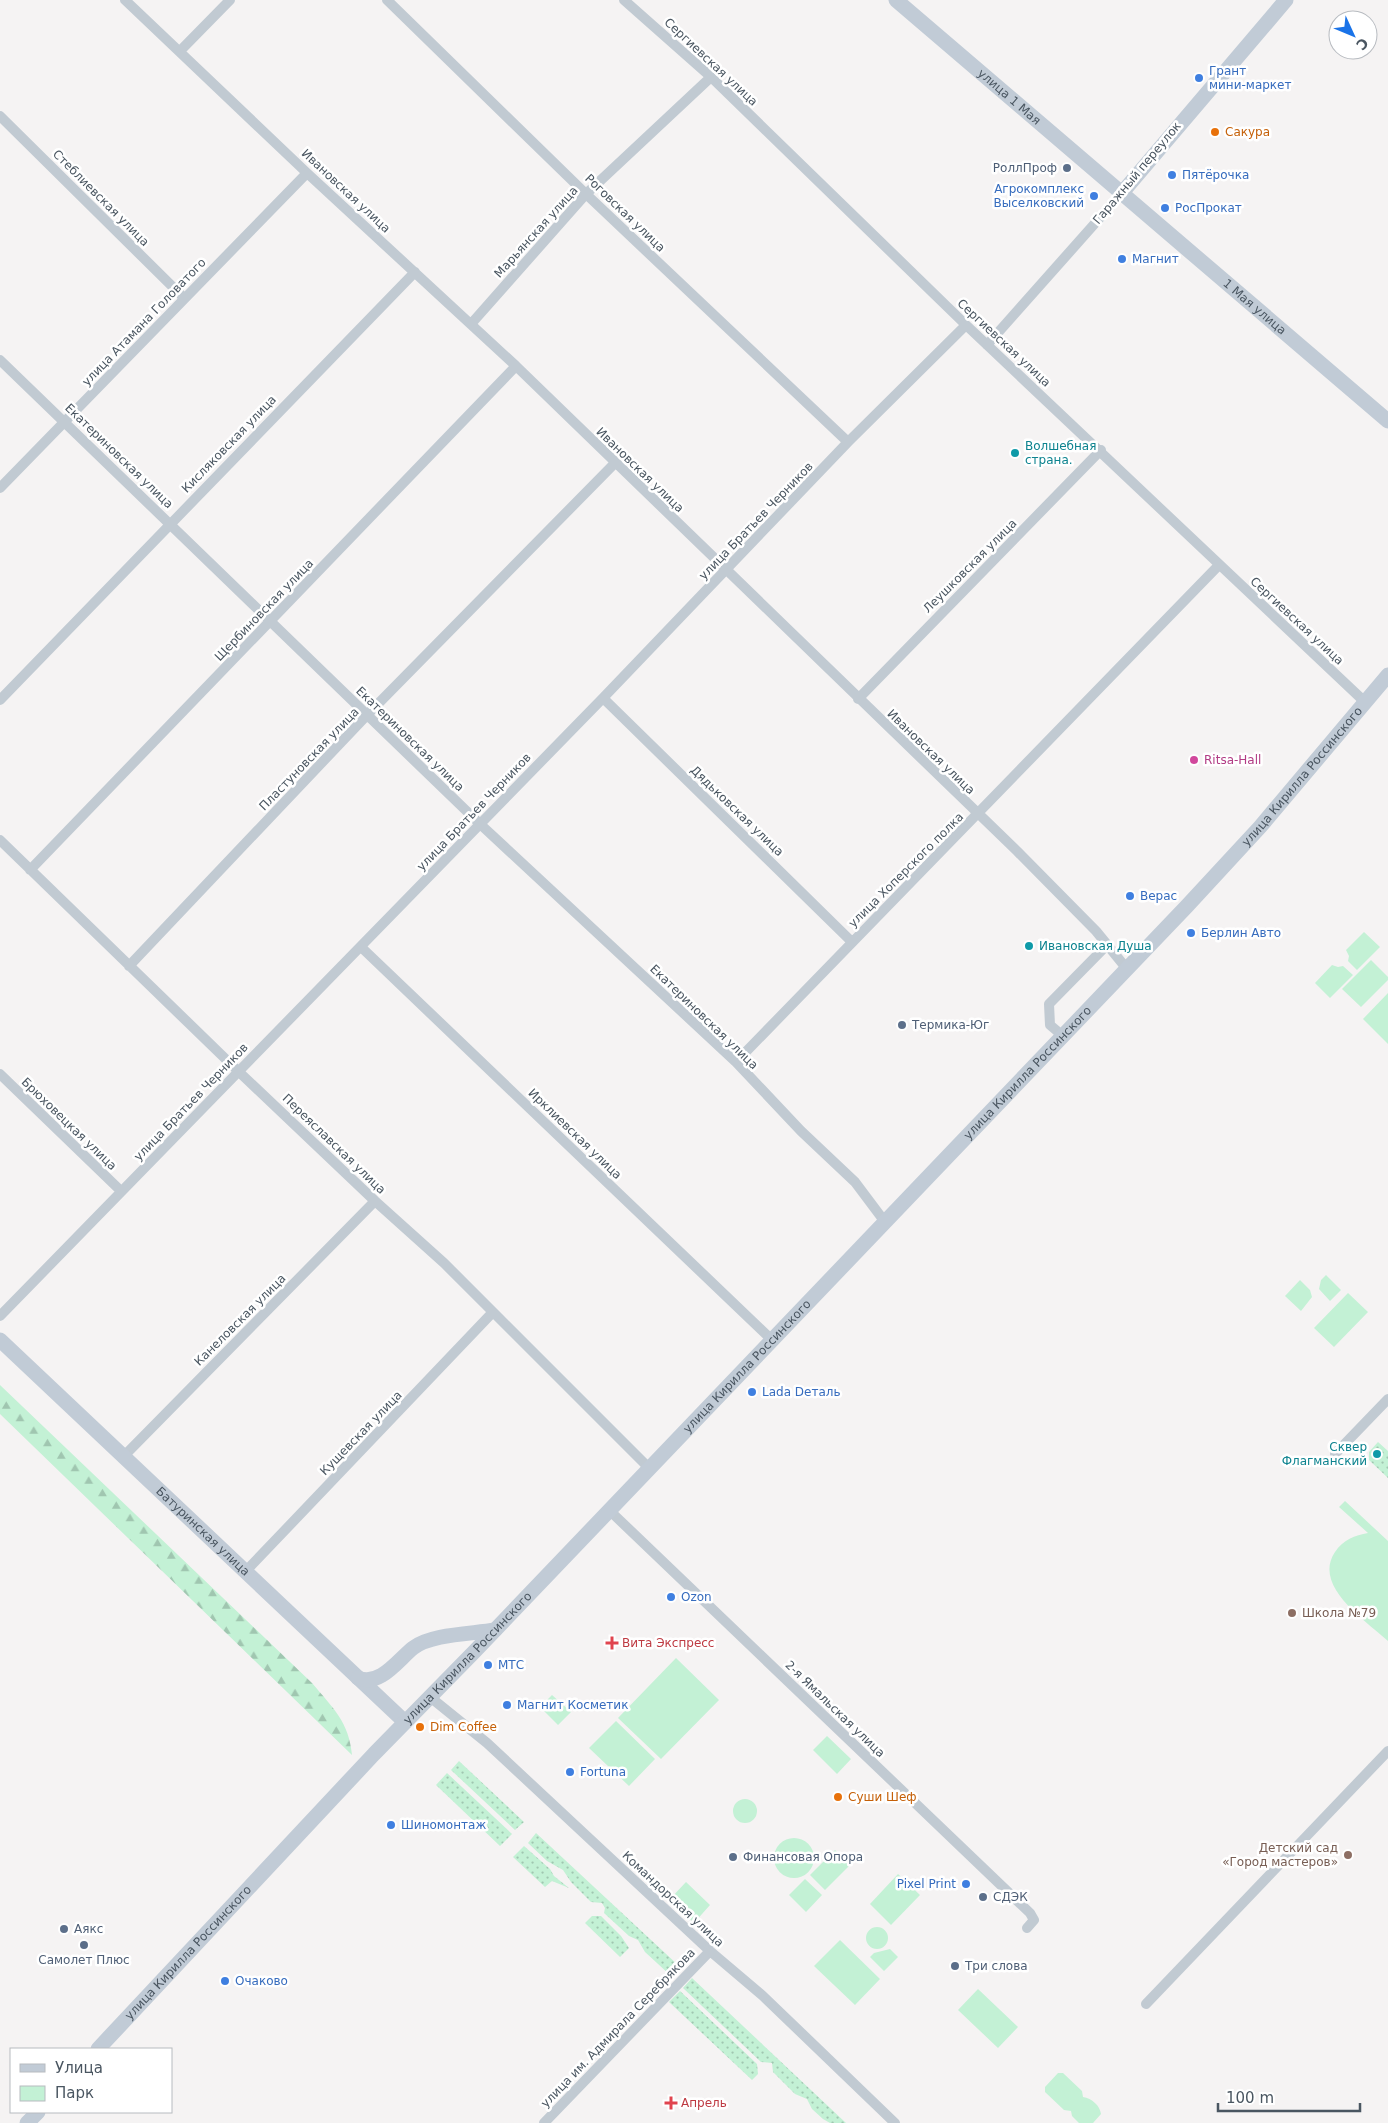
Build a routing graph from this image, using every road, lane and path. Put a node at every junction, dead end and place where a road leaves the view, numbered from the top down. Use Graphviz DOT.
graph roads {
  1 [pos="125,0"];
  2 [pos="230,0"];
  3 [pos="387,0"];
  4 [pos="624,0"];
  5 [pos="896,0"];
  6 [pos="1286,0"];
  7 [pos="180,51"];
  8 [pos="711,77"];
  9 [pos="0,116"];
  10 [pos="307,174"];
  11 [pos="586,194"];
  12 [pos="1124,196"];
  13 [pos="415,272"];
  14 [pos="184,298"];
  15 [pos="471,324"];
  16 [pos="966,325"];
  17 [pos="987,345"];
  18 [pos="0,360"];
  19 [pos="516,366"];
  20 [pos="1388,421"];
  21 [pos="64,422"];
  22 [pos="848,442"];
  23 [pos="1101,450"];
  24 [pos="614,464"];
  25 [pos="0,488"];
  26 [pos="170,523"];
  27 [pos="1219,565"];
  28 [pos="726,571"];
  29 [pos="270,622"];
  30 [pos="1388,676"];
  31 [pos="604,698"];
  32 [pos="858,699"];
  33 [pos="0,700"];
  34 [pos="1366,703"];
  35 [pos="367,716"];
  36 [pos="978,815"];
  37 [pos="480,824"];
  38 [pos="0,840"];
  39 [pos="30,870"];
  40 [pos="852,942"];
  41 [pos="1107,945"];
  42 [pos="361,946"];
  43 [pos="129,966"];
  44 [pos="1127,969"];
  45 [pos="1062,1036"];
  46 [pos="736,1062"];
  47 [pos="238,1071"];
  48 [pos="0,1074"];
  49 [pos="121,1192"];
  50 [pos="375,1201"];
  51 [pos="885,1222"];
  52 [pos="494,1312"];
  53 [pos="0,1316"];
  54 [pos="0,1340"];
  55 [pos="772,1340"];
  56 [pos="1388,1400"];
  57 [pos="1335,1454"];
  58 [pos="124,1456"];
  59 [pos="649,1468"];
  60 [pos="609,1510"];
  61 [pos="246,1571"];
  62 [pos="495,1630"];
  63 [pos="358,1678"];
  64 [pos="430,1697"];
  65 [pos="405,1722"];
  66 [pos="1388,1751"];
  67 [pos="1027,1928"];
  68 [pos="710,1951"];
  69 [pos="1146,2004"];
  70 [pos="99,2048"];
  71 [pos="37,2113"];
  72 [pos="27,2123"];
  73 [pos="544,2123"];
  74 [pos="896,2123"];
  1 -- 7 [label="street, Ивановская улица"];
  2 -- 7 [label="street"];
  3 -- 11 [label="street, Роговская улица"];
  4 -- 8 [label="street, Сергиевская улица"];
  5 -- 12 [label="main road, улица 1 Мая"];
  6 -- 12 [label="main road, Гаражный переулок"];
  7 -- 10 [label="street, Ивановская улица"];
  8 -- 11 [label="street, Марьянская улица"];
  8 -- 16 [label="street, Сергиевская улица"];
  9 -- 14 [label="street, Стеблиевская улица"];
  10 -- 13 [label="street, Ивановская улица"];
  10 -- 14 [label="street, улица Атамана Головатого"];
  11 -- 15 [label="street, Марьянская улица"];
  11 -- 22 [label="street, Роговская улица"];
  12 -- 17 [label="street, Гаражный переулок"];
  12 -- 20 [label="main road, 1 Мая улица"];
  13 -- 15 [label="street, Ивановская улица"];
  13 -- 26 [label="street, Кисляковская улица"];
  14 -- 21 [label="street, улица Атамана Головатого"];
  15 -- 19 [label="street, Ивановская улица"];
  16 -- 17 [label="street, Сергиевская улица"];
  16 -- 22 [label="street, улица Братьев Черников"];
  17 -- 23 [label="street, Сергиевская улица"];
  18 -- 21 [label="street, Екатериновская улица"];
  19 -- 24 [label="street, Ивановская улица"];
  19 -- 29 [label="street, Щербиновская улица"];
  21 -- 25 [label="street, улица Атамана Головатого"];
  21 -- 26 [label="street, Екатериновская улица"];
  22 -- 28 [label="street, улица Братьев Черников"];
  23 -- 27 [label="street, Сергиевская улица"];
  23 -- 32 [label="street, Леушковская улица"];
  24 -- 28 [label="street, Ивановская улица"];
  24 -- 35 [label="street, Пластуновская улица"];
  26 -- 29 [label="street, Екатериновская улица"];
  26 -- 33 [label="street, Кисляковская улица"];
  27 -- 34 [label="street, Сергиевская улица"];
  27 -- 36 [label="street, улица Хоперского полка"];
  28 -- 31 [label="street, улица Братьев Черников"];
  28 -- 32 [label="street, Ивановская улица"];
  29 -- 35 [label="street, Екатериновская улица"];
  29 -- 39 [label="street, Щербиновская улица"];
  30 -- 34 [label="main road, улица Кирилла Россинского"];
  31 -- 37 [label="street, улица Братьев Черников"];
  31 -- 40 [label="street, Дядьковская улица"];
  32 -- 36 [label="street, Ивановская улица"];
  34 -- 44 [label="main road, улица Кирилла Россинского"];
  35 -- 37 [label="street, Екатериновская улица"];
  35 -- 43 [label="street, Пластуновская улица"];
  36 -- 40 [label="street, улица Хоперского полка"];
  36 -- 41 [label="street, Ивановская улица"];
  37 -- 42 [label="street, улица Братьев Черников"];
  37 -- 46 [label="street, Екатериновская улица"];
  38 -- 39 [label="street, Переяславская улица"];
  39 -- 43 [label="street, Переяславская улица"];
  40 -- 46 [label="street, улица Хоперского полка"];
  41 -- 44 [label="street, Ивановская улица"];
  41 -- 45 [label="street"];
  42 -- 47 [label="street, улица Братьев Черников"];
  42 -- 55 [label="street, Ирклиевская улица"];
  43 -- 47 [label="street, Переяславская улица"];
  44 -- 45 [label="main road, улица Кирилла Россинского"];
  45 -- 51 [label="main road, улица Кирилла Россинского"];
  46 -- 51 [label="street, Екатериновская улица"];
  47 -- 49 [label="street, улица Братьев Черников"];
  47 -- 50 [label="street, Переяславская улица"];
  48 -- 49 [label="street, Брюховецкая улица"];
  49 -- 53 [label="street, улица Братьев Черников"];
  50 -- 52 [label="street, Переяславская улица"];
  50 -- 58 [label="street, Канеловская улица"];
  51 -- 55 [label="main road, улица Кирилла Россинского"];
  52 -- 59 [label="street, Переяславская улица"];
  52 -- 61 [label="street, Кущевская улица"];
  54 -- 58 [label="main road, Батуринская улица"];
  55 -- 59 [label="main road, улица Кирилла Россинского"];
  56 -- 57 [label="street"];
  58 -- 61 [label="main road, Батуринская улица"];
  59 -- 60 [label="main road, улица Кирилла Россинского"];
  60 -- 62 [label="main road, улица Кирилла Россинского"];
  60 -- 67 [label="street, 2-я Ямальская улица"];
  61 -- 63 [label="main road, Батуринская улица"];
  62 -- 63 [label="main road"];
  62 -- 64 [label="main road, улица Кирилла Россинского"];
  63 -- 65 [label="main road, Батуринская улица"];
  64 -- 65 [label="main road, улица Кирилла Россинского"];
  64 -- 68 [label="street, Командорская улица"];
  65 -- 70 [label="main road, улица Кирилла Россинского"];
  66 -- 69 [label="street"];
  68 -- 73 [label="street, улица им. Адмирала Серебрякова"];
  68 -- 74 [label="street, Командорская улица"];
  71 -- 72 [label="main road"];
}
